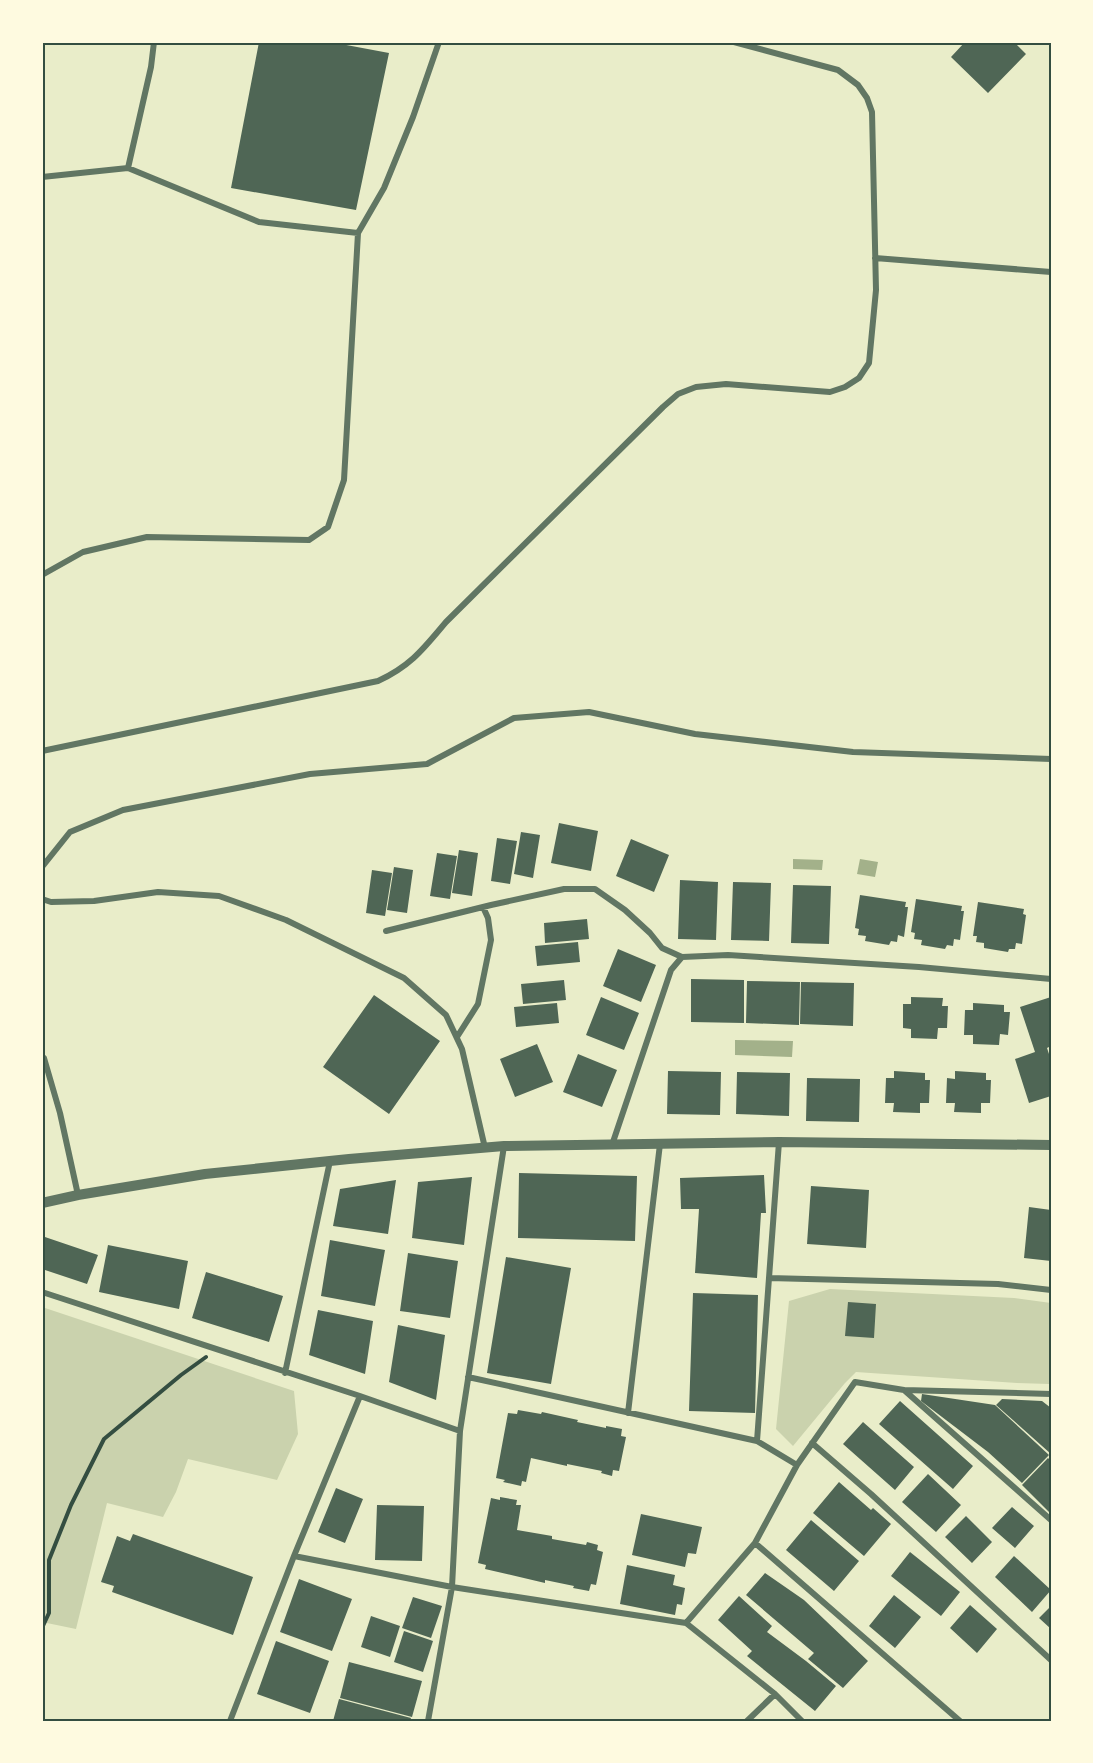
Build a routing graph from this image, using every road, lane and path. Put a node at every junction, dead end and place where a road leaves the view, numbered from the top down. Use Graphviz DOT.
graph roads {
  1 [pos="154,42"];
  2 [pos="439,42"];
  3 [pos="734,42"];
  4 [pos="128,168"];
  5 [pos="42,177"];
  6 [pos="358,233"];
  7 [pos="875,258"];
  8 [pos="1051,272"];
  9 [pos="42,575"];
  10 [pos="42,751"];
  11 [pos="1051,759"];
  12 [pos="42,867"];
  13 [pos="42,899"];
  14 [pos="483,907"];
  15 [pos="386,931"];
  16 [pos="682,957"];
  17 [pos="1051,979"];
  18 [pos="457,1038"];
  19 [pos="42,1057"];
  20 [pos="778,1142"];
  21 [pos="612,1144"];
  22 [pos="660,1144"];
  23 [pos="1051,1145"];
  24 [pos="504,1146"];
  25 [pos="485,1148"];
  26 [pos="330,1161"];
  27 [pos="78,1195"];
  28 [pos="42,1203"];
  29 [pos="769,1278"];
  30 [pos="1051,1290"];
  31 [pos="42,1292"];
  32 [pos="216,1350"];
  33 [pos="285,1373"];
  34 [pos="468,1377"];
  35 [pos="904,1390"];
  36 [pos="1051,1394"];
  37 [pos="360,1396"];
  38 [pos="628,1413"];
  39 [pos="460,1431"];
  40 [pos="757,1441"];
  41 [pos="812,1443"];
  42 [pos="797,1465"];
  43 [pos="1051,1520"];
  44 [pos="755,1543"];
  45 [pos="294,1556"];
  46 [pos="452,1587"];
  47 [pos="686,1623"];
  48 [pos="42,1628"];
  49 [pos="1051,1660"];
  50 [pos="775,1694"];
  51 [pos="230,1721"];
  52 [pos="428,1721"];
  53 [pos="747,1721"];
  54 [pos="802,1721"];
  55 [pos="960,1721"];
  1 -- 4 [label="street"];
  2 -- 6 [label="street"];
  3 -- 7 [label="street"];
  4 -- 5 [label="street"];
  4 -- 6 [label="street"];
  6 -- 9 [label="street"];
  7 -- 8 [label="street"];
  7 -- 10 [label="street"];
  11 -- 12 [label="street"];
  13 -- 18 [label="street"];
  14 -- 15 [label="street"];
  14 -- 16 [label="street"];
  14 -- 18 [label="street"];
  16 -- 17 [label="street"];
  16 -- 21 [label="street"];
  18 -- 25 [label="street"];
  19 -- 27 [label="street"];
  20 -- 22 [label="street"];
  20 -- 23 [label="street"];
  20 -- 29 [label="street"];
  21 -- 22 [label="street"];
  21 -- 24 [label="street"];
  22 -- 38 [label="street"];
  24 -- 25 [label="street"];
  24 -- 34 [label="street"];
  25 -- 26 [label="street"];
  26 -- 27 [label="street"];
  26 -- 33 [label="street"];
  27 -- 28 [label="street"];
  29 -- 30 [label="street"];
  29 -- 40 [label="street"];
  31 -- 32 [label="street"];
  32 -- 33 [label="street"];
  32 -- 48 [label="path"];
  33 -- 37 [label="street"];
  34 -- 38 [label="street"];
  34 -- 39 [label="street"];
  35 -- 36 [label="street"];
  35 -- 41 [label="street"];
  35 -- 43 [label="street"];
  37 -- 39 [label="street"];
  37 -- 45 [label="street"];
  38 -- 40 [label="street"];
  39 -- 46 [label="street"];
  40 -- 42 [label="street"];
  41 -- 42 [label="street"];
  41 -- 49 [label="street"];
  42 -- 44 [label="street"];
  44 -- 47 [label="street"];
  44 -- 55 [label="street"];
  45 -- 46 [label="street"];
  45 -- 51 [label="street"];
  46 -- 47 [label="street"];
  46 -- 52 [label="street"];
  47 -- 50 [label="street"];
  50 -- 53 [label="street"];
  50 -- 54 [label="street"];
}
